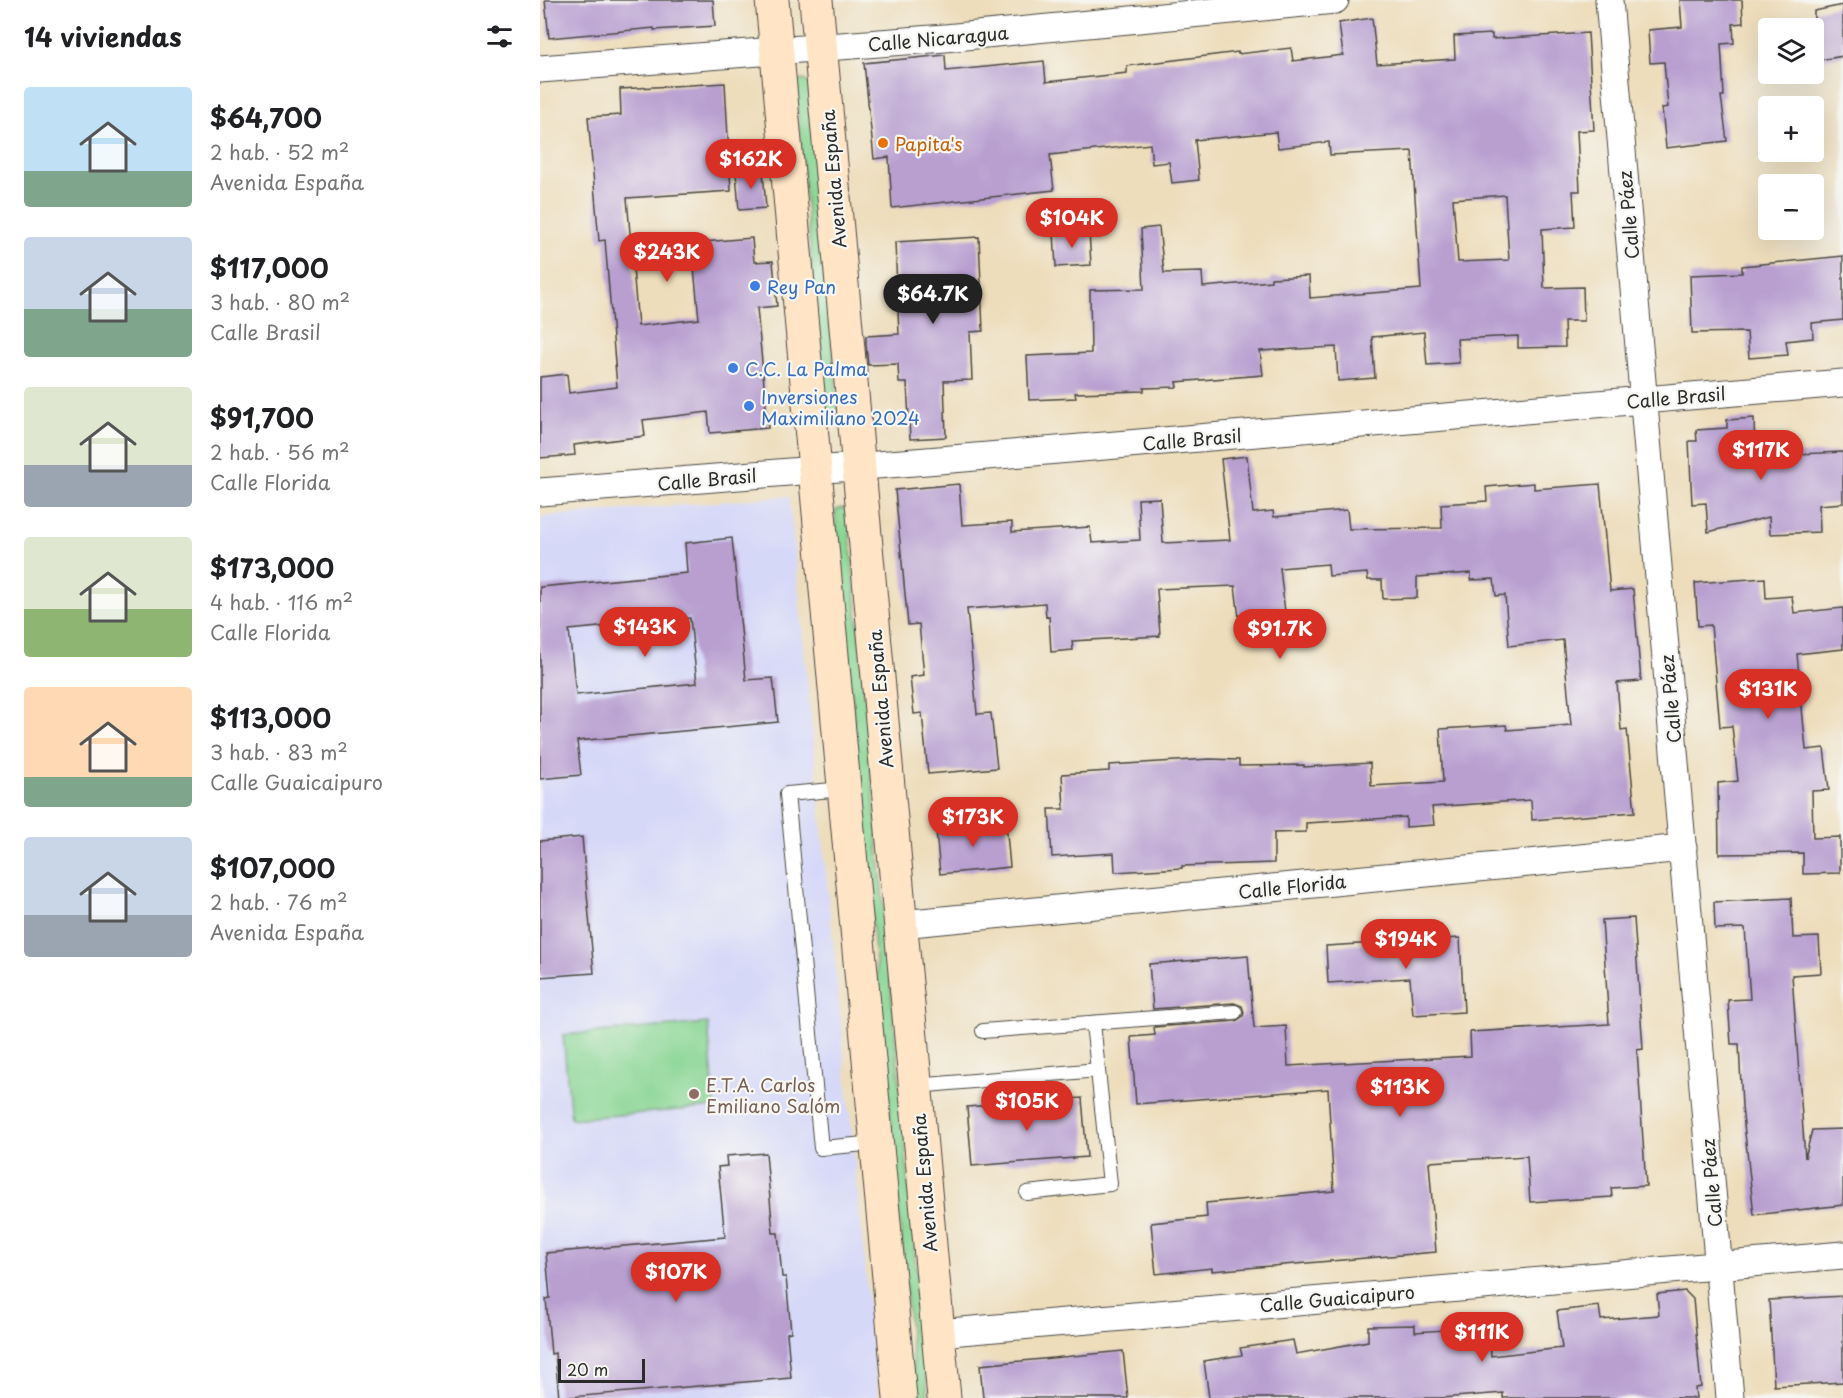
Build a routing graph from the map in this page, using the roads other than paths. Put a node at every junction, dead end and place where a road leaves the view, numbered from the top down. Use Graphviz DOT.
graph roads {
  1 [pos="772,0"];
  2 [pos="816,0"];
  3 [pos="1335,0"];
  4 [pos="1609,0"];
  5 [pos="821,48"];
  6 [pos="777,51"];
  7 [pos="540,69"];
  8 [pos="1843,383"];
  9 [pos="1645,400"];
  10 [pos="859,467"];
  11 [pos="816,470"];
  12 [pos="540,492"];
  13 [pos="844,789"];
  14 [pos="1683,848"];
  15 [pos="901,924"];
  16 [pos="1235,1012"];
  17 [pos="1094,1023"];
  18 [pos="983,1031"];
  19 [pos="1098,1070"];
  20 [pos="916,1086"];
  21 [pos="877,1143"];
  22 [pos="1027,1193"];
  23 [pos="1843,1255"];
  24 [pos="1718,1266"];
  25 [pos="938,1333"];
  26 [pos="900,1398"];
  27 [pos="944,1398"];
  28 [pos="1730,1398"];
  1 -- 6 [label="main road"];
  2 -- 5 [label="main road, Avenida España"];
  3 -- 5 [label="street, Calle Nicaragua"];
  4 -- 9 [label="street, Calle Páez"];
  5 -- 6 [label="street, Calle Nicaragua"];
  5 -- 10 [label="main road, Avenida España"];
  6 -- 7 [label="street, Calle Nicaragua"];
  6 -- 11 [label="main road"];
  8 -- 9 [label="street, Calle Brasil"];
  9 -- 10 [label="street, Calle Brasil"];
  9 -- 14 [label="street, Calle Páez"];
  10 -- 11 [label="street, Calle Brasil"];
  10 -- 15 [label="main road, Avenida España"];
  11 -- 12 [label="street, Calle Brasil"];
  11 -- 13 [label="main road"];
  13 -- 21 [label="main road"];
  13 -- 21 [label="lane"];
  14 -- 15 [label="street, Calle Florida"];
  14 -- 24 [label="street, Calle Páez"];
  15 -- 20 [label="main road, Avenida España"];
  16 -- 17 [label="lane"];
  17 -- 18 [label="lane"];
  17 -- 19 [label="lane"];
  19 -- 20 [label="lane"];
  19 -- 22 [label="lane"];
  20 -- 25 [label="main road, Avenida España"];
  21 -- 26 [label="main road"];
  23 -- 24 [label="street, Calle Guaicaipuro"];
  24 -- 25 [label="street, Calle Guaicaipuro"];
  24 -- 28 [label="street, Calle Páez"];
  25 -- 27 [label="main road, Avenida España"];
}
